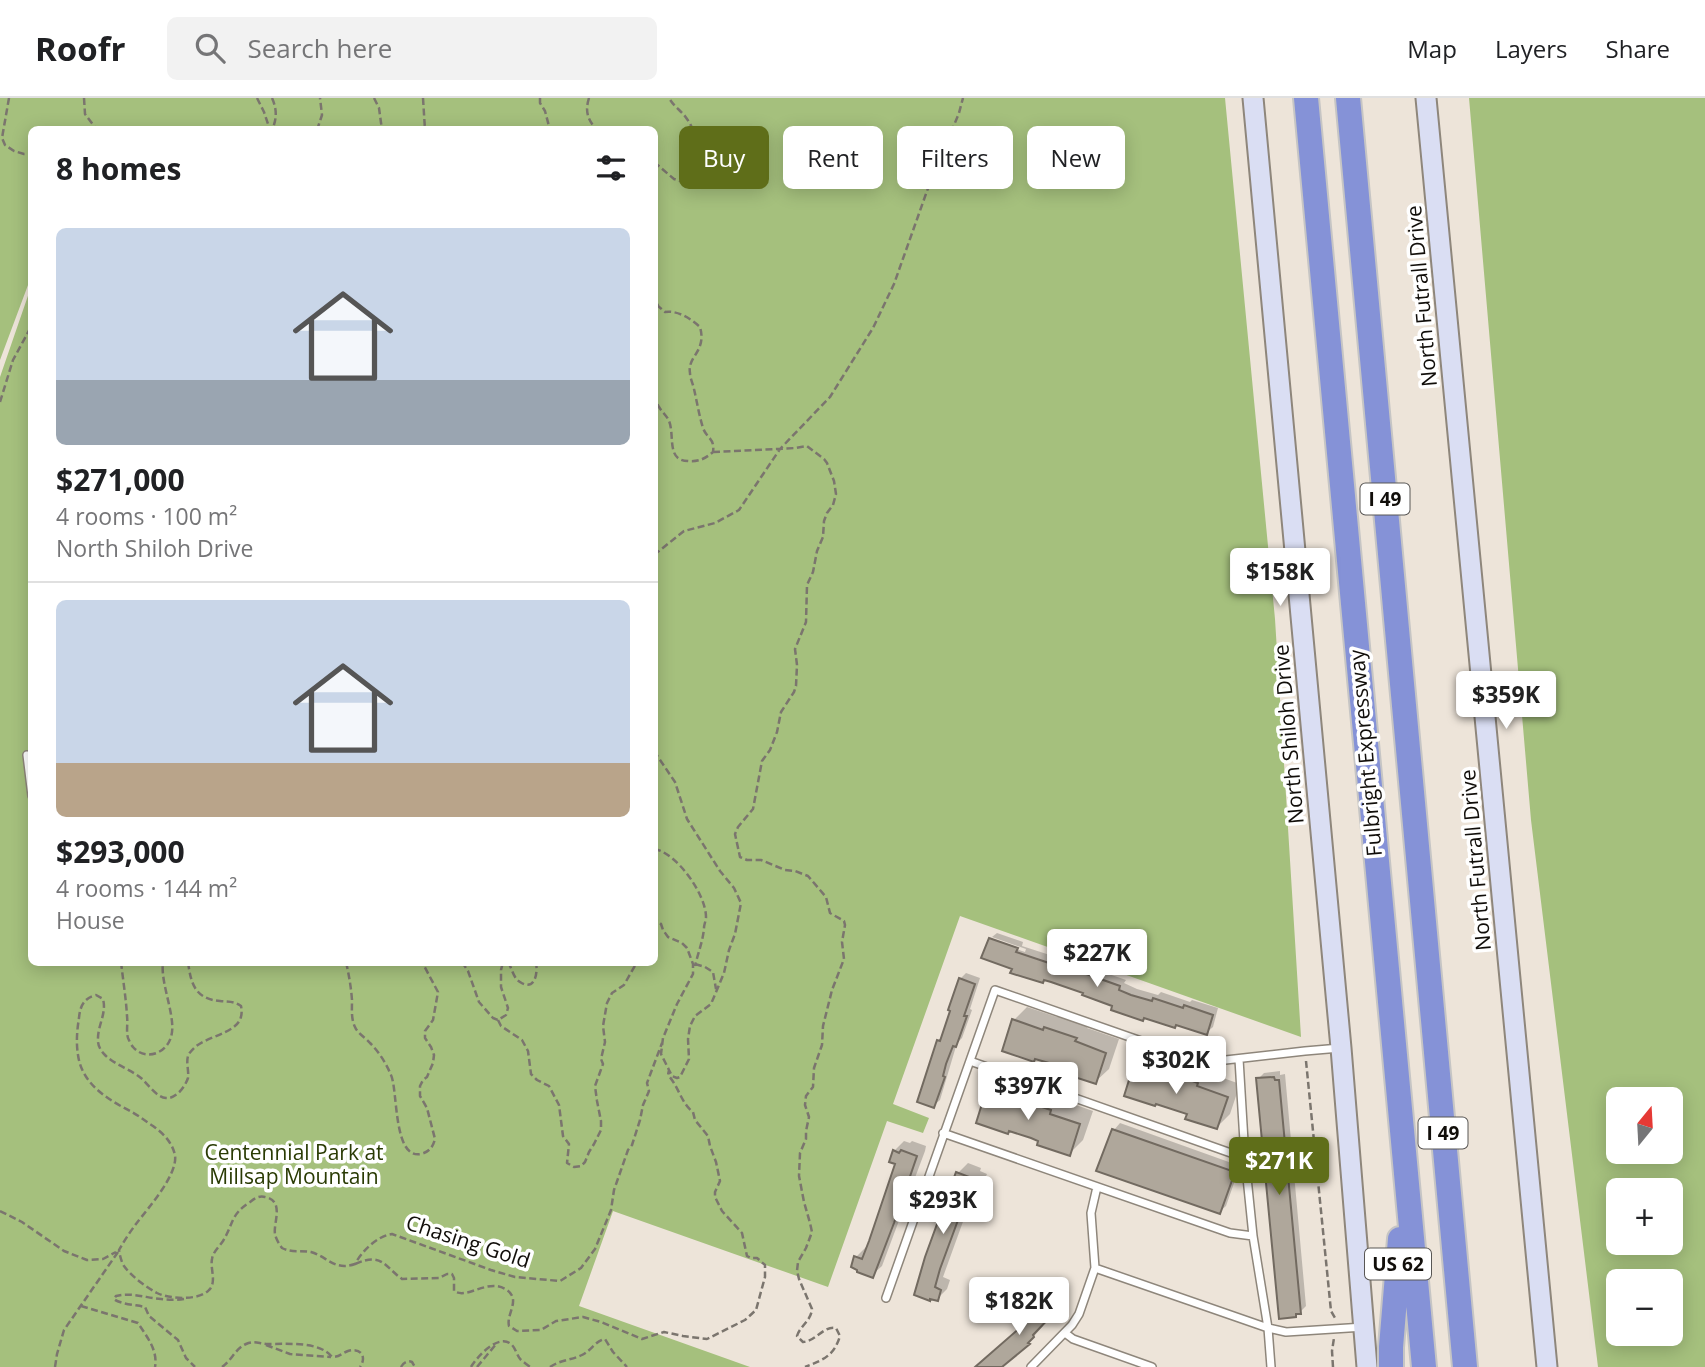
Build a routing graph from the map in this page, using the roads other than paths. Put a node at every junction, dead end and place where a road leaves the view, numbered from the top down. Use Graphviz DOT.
graph roads {
  1 [pos="1254,98"];
  2 [pos="1306,98"];
  3 [pos="1348,98"];
  4 [pos="1426,98"];
  5 [pos="27,755"];
  6 [pos="28,763"];
  7 [pos="1341,1048"];
  8 [pos="1239,1059"];
  9 [pos="970,1061"];
  10 [pos="943,1133"];
  11 [pos="1245,1158"];
  12 [pos="1406,1181"];
  13 [pos="1097,1187"];
  14 [pos="1253,1236"];
  15 [pos="1096,1268"];
  16 [pos="886,1298"];
  17 [pos="1364,1327"];
  18 [pos="1268,1328"];
  19 [pos="1065,1333"];
  20 [pos="1031,1367"];
  21 [pos="1152,1367"];
  22 [pos="1270,1367"];
  23 [pos="1367,1367"];
  24 [pos="1391,1367"];
  25 [pos="1424,1367"];
  26 [pos="1465,1367"];
  27 [pos="1547,1367"];
  1 -- 7 [label="main road, North Shiloh Drive"];
  2 -- 12 [label="highway, Fulbright Expressway / I 49"];
  3 -- 26 [label="highway, Fulbright Expressway / I 49"];
  4 -- 27 [label="main road, North Futrall Drive"];
  5 -- 6 [label="lane"];
  7 -- 8 [label="lane"];
  7 -- 17 [label="main road, North Shiloh Drive"];
  8 -- 9 [label="lane"];
  8 -- 11 [label="lane"];
  9 -- 10 [label="lane"];
  9 -- 11 [label="lane"];
  10 -- 13 [label="lane"];
  10 -- 16 [label="lane"];
  11 -- 14 [label="lane"];
  12 -- 24 [label="highway, US 62"];
  12 -- 25 [label="highway, Fulbright Expressway / I 49"];
  13 -- 14 [label="lane"];
  13 -- 15 [label="lane"];
  14 -- 18 [label="lane"];
  15 -- 18 [label="lane"];
  15 -- 19 [label="lane"];
  17 -- 18 [label="lane"];
  17 -- 23 [label="main road, North Shiloh Drive"];
  18 -- 22 [label="lane"];
  19 -- 20 [label="lane"];
  19 -- 21 [label="lane"];
}
